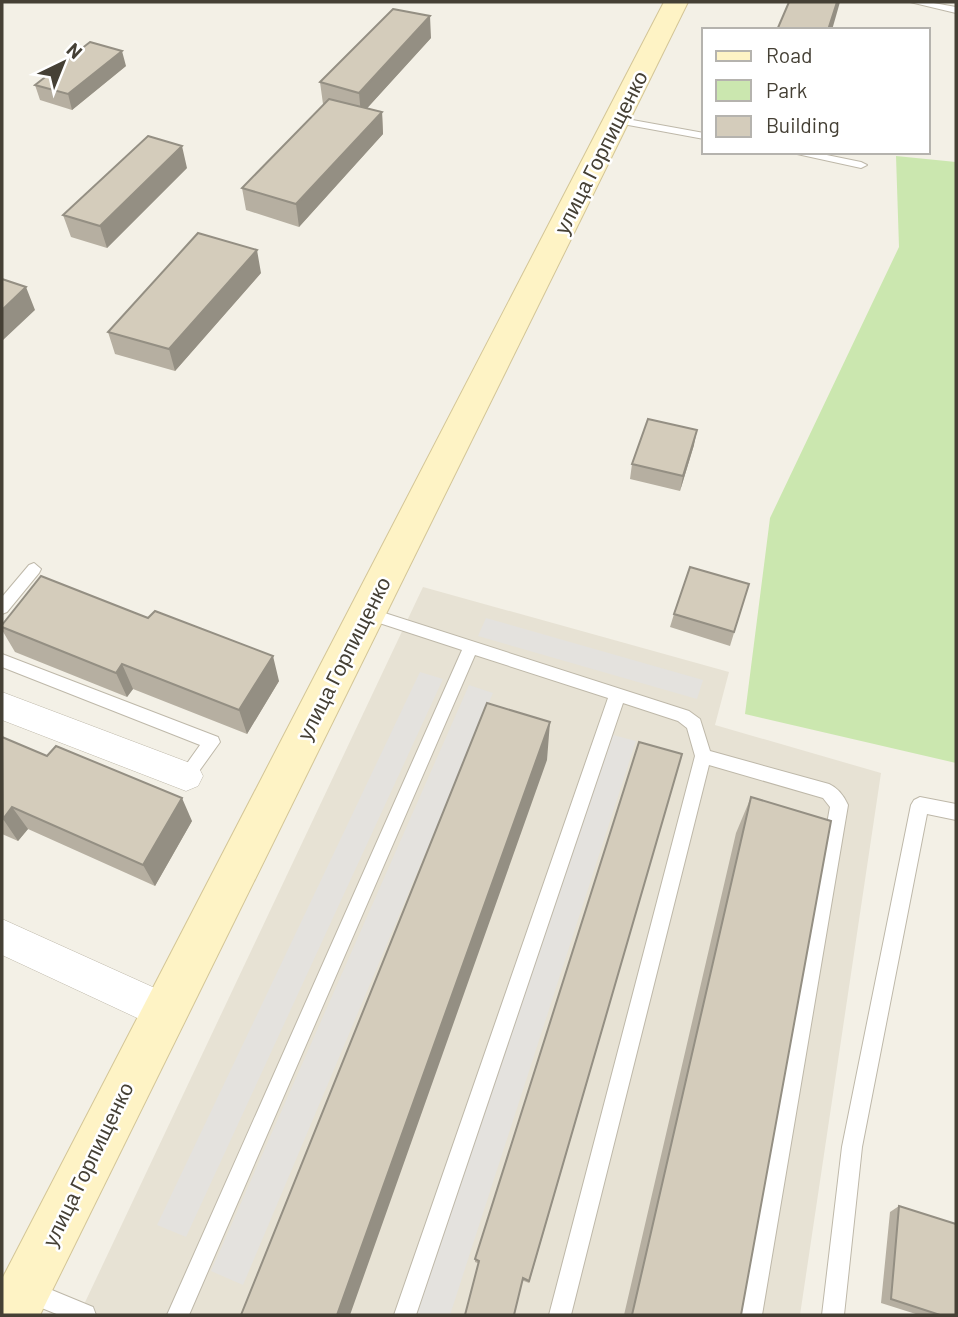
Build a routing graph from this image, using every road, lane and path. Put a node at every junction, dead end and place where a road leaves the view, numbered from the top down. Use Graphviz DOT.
graph roads {
  1 [pos="676,2"];
  2 [pos="915,2"];
  3 [pos="956,10"];
  4 [pos="616,120"];
  5 [pos="702,136"];
  6 [pos="803,154"];
  7 [pos="861,165"];
  8 [pos="34,569"];
  9 [pos="2,608"];
  10 [pos="366,613"];
  11 [pos="470,649"];
  12 [pos="2,660"];
  13 [pos="618,694"];
  14 [pos="2,706"];
  15 [pos="703,756"];
  16 [pos="186,776"];
  17 [pos="956,812"];
  18 [pos="2,937"];
  19 [pos="163,1011"];
  20 [pos="18,1303"];
  21 [pos="85,1315"];
  22 [pos="178,1315"];
  23 [pos="405,1315"];
  24 [pos="560,1315"];
  25 [pos="751,1315"];
  26 [pos="833,1315"];
  1 -- 4 [label="main road, улица Горпищенко"];
  2 -- 3 [label="lane"];
  4 -- 5 [label="lane"];
  4 -- 10 [label="main road, улица Горпищенко"];
  6 -- 7 [label="lane"];
  8 -- 9 [label="lane"];
  10 -- 11 [label="lane"];
  10 -- 19 [label="main road, улица Горпищенко"];
  11 -- 13 [label="lane"];
  11 -- 22 [label="lane"];
  12 -- 16 [label="lane"];
  13 -- 15 [label="lane"];
  13 -- 23 [label="lane"];
  14 -- 16 [label="street"];
  15 -- 24 [label="lane"];
  15 -- 25 [label="lane"];
  17 -- 26 [label="lane"];
  18 -- 19 [label="street"];
  19 -- 20 [label="main road, улица Горпищенко"];
  20 -- 21 [label="lane"];
}
